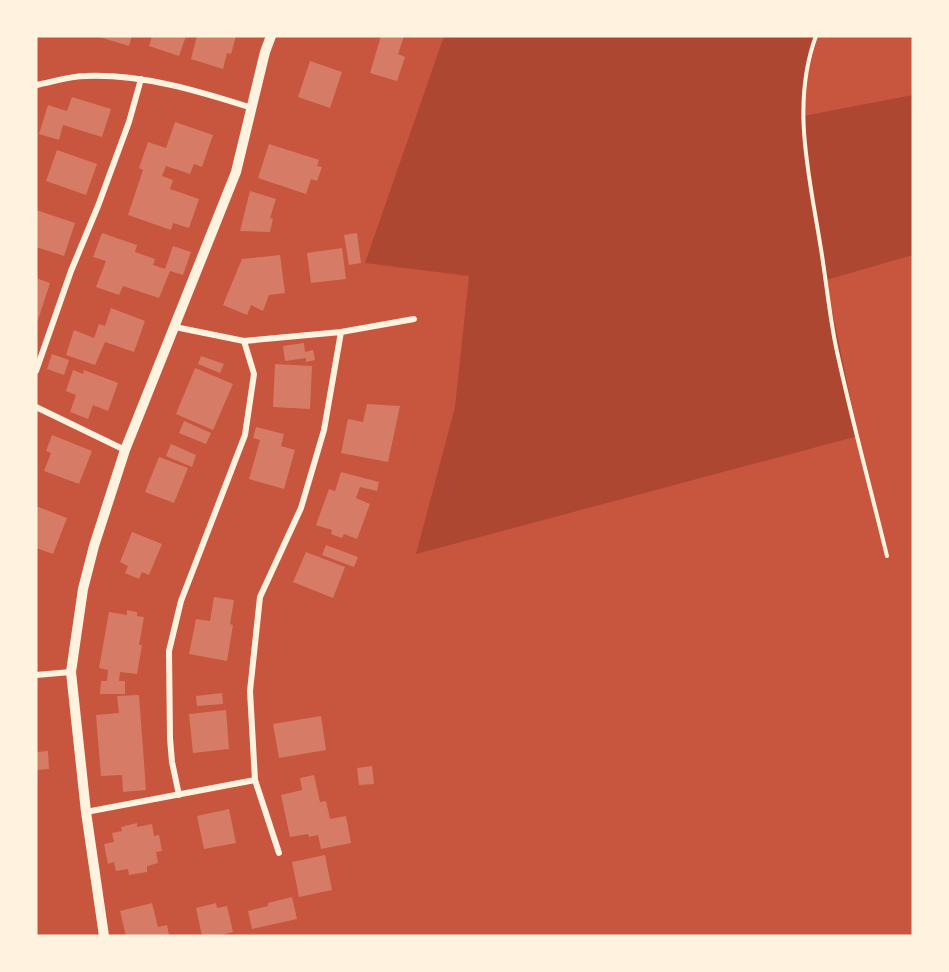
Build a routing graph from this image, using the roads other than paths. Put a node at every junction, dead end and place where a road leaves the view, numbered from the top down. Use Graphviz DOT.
graph roads {
  1 [pos="271,36"];
  2 [pos="141,79"];
  3 [pos="36,85"];
  4 [pos="253,109"];
  5 [pos="414,319"];
  6 [pos="175,327"];
  7 [pos="341,332"];
  8 [pos="244,341"];
  9 [pos="36,371"];
  10 [pos="36,407"];
  11 [pos="125,450"];
  12 [pos="71,672"];
  13 [pos="36,675"];
  14 [pos="255,780"];
  15 [pos="178,795"];
  16 [pos="86,812"];
  17 [pos="279,853"];
  18 [pos="104,936"];
  1 -- 4 [label="street"];
  2 -- 3 [label="street"];
  2 -- 4 [label="street"];
  2 -- 9 [label="street"];
  4 -- 6 [label="street"];
  5 -- 7 [label="street"];
  6 -- 8 [label="street"];
  6 -- 11 [label="street"];
  7 -- 8 [label="street"];
  7 -- 14 [label="street"];
  8 -- 15 [label="street"];
  10 -- 11 [label="street"];
  11 -- 12 [label="street"];
  12 -- 13 [label="street"];
  12 -- 16 [label="street"];
  14 -- 15 [label="street"];
  14 -- 17 [label="street"];
  15 -- 16 [label="street"];
  16 -- 18 [label="street"];
}
